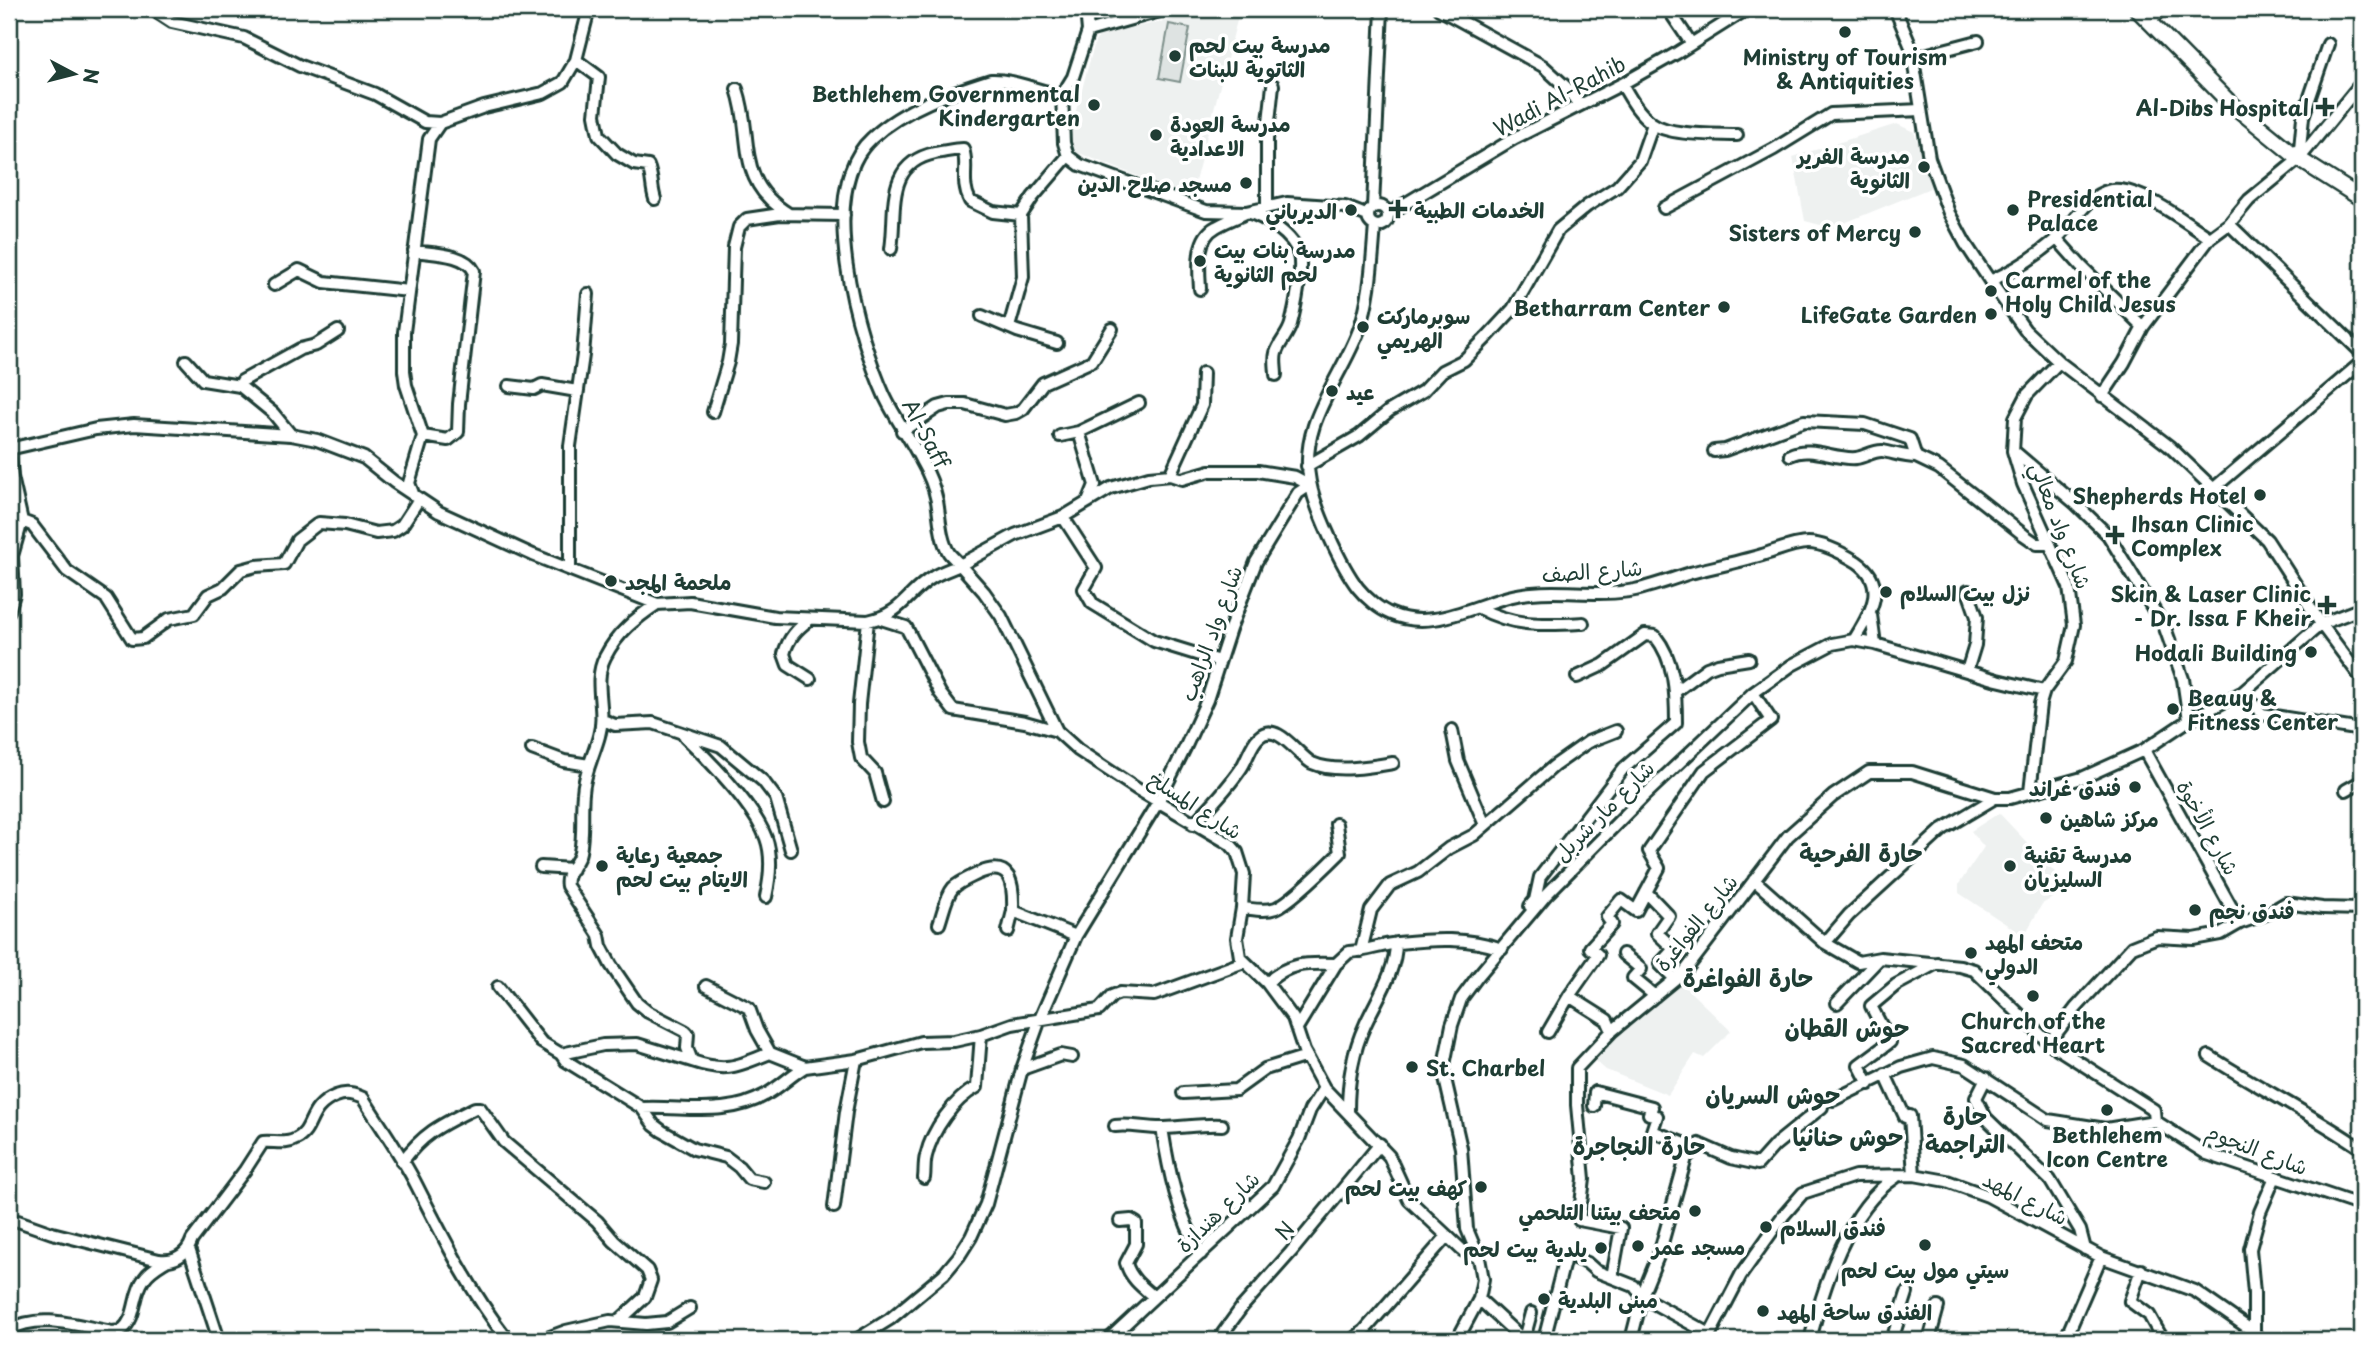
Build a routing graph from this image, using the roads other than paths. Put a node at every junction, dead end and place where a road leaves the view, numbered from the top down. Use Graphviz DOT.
graph roads {
  1 [pos="152,9"];
  2 [pos="589,9"];
  3 [pos="1086,9"];
  4 [pos="1167,9"];
  5 [pos="1382,9"];
  6 [pos="1439,9"];
  7 [pos="1668,9"];
  8 [pos="1747,9"];
  9 [pos="1895,9"];
  10 [pos="2137,9"];
  11 [pos="2162,9"];
  12 [pos="2148,22"];
  13 [pos="1088,31"];
  14 [pos="1979,41"];
  15 [pos="1691,43"];
  16 [pos="2328,44"];
  17 [pos="1913,58"];
  18 [pos="576,60"];
  19 [pos="2362,82"];
  20 [pos="1622,84"];
  21 [pos="1273,85"];
  22 [pos="737,89"];
  23 [pos="1062,95"];
  24 [pos="1579,105"];
  25 [pos="1920,110"];
  26 [pos="425,122"];
  27 [pos="440,123"];
  28 [pos="1653,124"];
  29 [pos="1737,135"];
  30 [pos="429,139"];
  31 [pos="1068,156"];
  32 [pos="2299,159"];
  33 [pos="655,199"];
  34 [pos="2362,199"];
  35 [pos="1267,208"];
  36 [pos="1664,208"];
  37 [pos="1247,212"];
  38 [pos="789,214"];
  39 [pos="1388,214"];
  40 [pos="844,215"];
  41 [pos="1021,215"];
  42 [pos="1372,217"];
  43 [pos="2229,224"];
  44 [pos="2210,238"];
  45 [pos="2057,239"];
  46 [pos="891,249"];
  47 [pos="414,251"];
  48 [pos="1990,281"];
  49 [pos="274,285"];
  50 [pos="1200,289"];
  51 [pos="410,291"];
  52 [pos="588,294"];
  53 [pos="982,316"];
  54 [pos="1009,327"];
  55 [pos="2143,327"];
  56 [pos="1112,329"];
  57 [pos="338,331"];
  58 [pos="1057,343"];
  59 [pos="2362,353"];
  60 [pos="186,360"];
  61 [pos="2059,362"];
  62 [pos="2362,362"];
  63 [pos="1203,373"];
  64 [pos="1276,375"];
  65 [pos="240,386"];
  66 [pos="509,386"];
  67 [pos="577,391"];
  68 [pos="2102,396"];
  69 [pos="1139,403"];
  70 [pos="713,412"];
  71 [pos="902,431"];
  72 [pos="1079,432"];
  73 [pos="292,435"];
  74 [pos="423,436"];
  75 [pos="1060,436"];
  76 [pos="9,449"];
  77 [pos="1714,451"];
  78 [pos="2013,451"];
  79 [pos="1790,455"];
  80 [pos="1916,457"];
  81 [pos="1307,466"];
  82 [pos="412,470"];
  83 [pos="1171,475"];
  84 [pos="388,478"];
  85 [pos="1095,485"];
  86 [pos="1310,485"];
  87 [pos="1111,488"];
  88 [pos="2213,489"];
  89 [pos="417,498"];
  90 [pos="1088,503"];
  91 [pos="1063,517"];
  92 [pos="22,521"];
  93 [pos="2049,544"];
  94 [pos="10,556"];
  95 [pos="960,565"];
  96 [pos="570,568"];
  97 [pos="1968,591"];
  98 [pos="657,604"];
  99 [pos="1479,608"];
  100 [pos="2362,608"];
  101 [pos="9,611"];
  102 [pos="1871,615"];
  103 [pos="810,619"];
  104 [pos="881,619"];
  105 [pos="868,621"];
  106 [pos="1583,623"];
  107 [pos="2321,624"];
  108 [pos="1854,640"];
  109 [pos="1875,644"];
  110 [pos="1749,659"];
  111 [pos="1219,661"];
  112 [pos="1967,671"];
  113 [pos="1577,677"];
  114 [pos="810,679"];
  115 [pos="2362,679"];
  116 [pos="1676,691"];
  117 [pos="2044,691"];
  118 [pos="2243,692"];
  119 [pos="1753,693"];
  120 [pos="603,720"];
  121 [pos="2189,720"];
  122 [pos="1452,730"];
  123 [pos="2362,730"];
  124 [pos="1058,731"];
  125 [pos="1616,731"];
  126 [pos="683,735"];
  127 [pos="532,749"];
  128 [pos="2144,750"];
  129 [pos="1393,763"];
  130 [pos="589,765"];
  131 [pos="2362,781"];
  132 [pos="2346,790"];
  133 [pos="2030,792"];
  134 [pos="1995,798"];
  135 [pos="883,802"];
  136 [pos="1158,802"];
  137 [pos="1193,824"];
  138 [pos="1336,824"];
  139 [pos="1485,825"];
  140 [pos="791,850"];
  141 [pos="541,867"];
  142 [pos="572,869"];
  143 [pos="1754,880"];
  144 [pos="1646,892"];
  145 [pos="765,897"];
  146 [pos="1242,908"];
  147 [pos="2362,909"];
  148 [pos="1013,911"];
  149 [pos="939,923"];
  150 [pos="2240,923"];
  151 [pos="1518,930"];
  152 [pos="1009,931"];
  153 [pos="1076,936"];
  154 [pos="1396,943"];
  155 [pos="1825,943"];
  156 [pos="1502,949"];
  157 [pos="1361,951"];
  158 [pos="1623,954"];
  159 [pos="1880,958"];
  160 [pos="1244,962"];
  161 [pos="1937,963"];
  162 [pos="1336,964"];
  163 [pos="1675,979"];
  164 [pos="1267,983"];
  165 [pos="706,986"];
  166 [pos="498,987"];
  167 [pos="1569,996"];
  168 [pos="1655,996"];
  169 [pos="1837,1003"];
  170 [pos="1040,1019"];
  171 [pos="1297,1028"];
  172 [pos="1612,1031"];
  173 [pos="1548,1032"];
  174 [pos="981,1035"];
  175 [pos="2049,1043"];
  176 [pos="770,1053"];
  177 [pos="561,1054"];
  178 [pos="1307,1056"];
  179 [pos="2209,1056"];
  180 [pos="1072,1057"];
  181 [pos="856,1060"];
  182 [pos="692,1061"];
  183 [pos="805,1067"];
  184 [pos="1022,1069"];
  185 [pos="1885,1074"];
  186 [pos="1986,1078"];
  187 [pos="1870,1084"];
  188 [pos="1324,1088"];
  189 [pos="1183,1093"];
  190 [pos="1833,1100"];
  191 [pos="1594,1106"];
  192 [pos="1822,1107"];
  193 [pos="642,1108"];
  194 [pos="1348,1111"];
  195 [pos="2155,1121"];
  196 [pos="1222,1125"];
  197 [pos="1115,1126"];
  198 [pos="1162,1128"];
  199 [pos="1380,1144"];
  200 [pos="1697,1146"];
  201 [pos="2362,1149"];
  202 [pos="402,1162"];
  203 [pos="1914,1175"];
  204 [pos="1896,1177"];
  205 [pos="2275,1177"];
  206 [pos="924,1178"];
  207 [pos="764,1182"];
  208 [pos="2362,1206"];
  209 [pos="834,1207"];
  210 [pos="18,1221"];
  211 [pos="1120,1221"];
  212 [pos="1447,1236"];
  213 [pos="189,1249"];
  214 [pos="2085,1249"];
  215 [pos="1202,1254"];
  216 [pos="2101,1257"];
  217 [pos="1479,1258"];
  218 [pos="166,1261"];
  219 [pos="2141,1270"];
  220 [pos="1612,1276"];
  221 [pos="1907,1293"];
  222 [pos="1154,1297"];
  223 [pos="1644,1298"];
  224 [pos="1479,1299"];
  225 [pos="1938,1307"];
  226 [pos="691,1308"];
  227 [pos="1531,1314"];
  228 [pos="619,1321"];
  229 [pos="9,1330"];
  230 [pos="2257,1336"];
  231 [pos="1708,1337"];
  232 [pos="219,1340"];
  233 [pos="508,1340"];
  234 [pos="542,1340"];
  235 [pos="856,1340"];
  236 [pos="1108,1340"];
  237 [pos="1218,1340"];
  238 [pos="1352,1340"];
  239 [pos="1457,1340"];
  240 [pos="1526,1340"];
  241 [pos="1544,1340"];
  242 [pos="1631,1340"];
  243 [pos="1810,1340"];
  244 [pos="1892,1340"];
  245 [pos="1929,1340"];
  246 [pos="2065,1340"];
  247 [pos="2163,1340"];
  1 -- 26 [label="street"];
  2 -- 18 [label="street"];
  3 -- 13 [label="street"];
  4 -- 13 [label="street"];
  5 -- 42 [label="street"];
  6 -- 24 [label="street"];
  7 -- 15 [label="street"];
  8 -- 15 [label="street, Wadi Al-Rahib"];
  9 -- 17 [label="street"];
  10 -- 12 [label="main road"];
  11 -- 12 [label="street"];
  12 -- 32 [label="main road"];
  13 -- 23 [label="street"];
  14 -- 17 [label="street"];
  15 -- 20 [label="street, Wadi Al-Rahib"];
  16 -- 32 [label="street"];
  17 -- 25 [label="street"];
  18 -- 27 [label="street"];
  18 -- 33 [label="street"];
  19 -- 32 [label="street"];
  20 -- 24 [label="street, Wadi Al-Rahib"];
  20 -- 28 [label="street"];
  21 -- 35 [label="street"];
  22 -- 38 [label="street"];
  23 -- 31 [label="street"];
  23 -- 40 [label="street, Al-Saff"];
  24 -- 39 [label="street, Wadi Al-Rahib"];
  25 -- 36 [label="street"];
  25 -- 48 [label="street"];
  26 -- 27 [label="street"];
  26 -- 30 [label="street"];
  27 -- 30 [label="street"];
  28 -- 29 [label="street"];
  28 -- 81 [label="street"];
  30 -- 47 [label="street"];
  31 -- 37 [label="street"];
  31 -- 41 [label="street"];
  32 -- 34 [label="main road"];
  32 -- 43 [label="street"];
  35 -- 37 [label="street"];
  35 -- 42 [label="street"];
  37 -- 50 [label="street"];
  37 -- 64 [label="street"];
  38 -- 40 [label="street"];
  38 -- 70 [label="street"];
  39 -- 42 [label="street"];
  39 -- 42 [label="street, Wadi Al-Rahib"];
  40 -- 71 [label="street, Al-Saff"];
  41 -- 46 [label="street"];
  41 -- 54 [label="street"];
  42 -- 81 [label="street"];
  43 -- 44 [label="street"];
  43 -- 59 [label="street"];
  44 -- 45 [label="street"];
  44 -- 55 [label="street"];
  45 -- 48 [label="street"];
  45 -- 55 [label="street"];
  47 -- 51 [label="street"];
  47 -- 74 [label="street"];
  48 -- 61 [label="street"];
  49 -- 51 [label="street"];
  51 -- 74 [label="street"];
  52 -- 67 [label="street"];
  53 -- 54 [label="street"];
  54 -- 58 [label="street"];
  55 -- 68 [label="street"];
  56 -- 71 [label="street"];
  57 -- 65 [label="street"];
  60 -- 65 [label="street"];
  61 -- 68 [label="street"];
  61 -- 78 [label="street, شارع واد معالي"];
  62 -- 88 [label="street"];
  63 -- 83 [label="street"];
  65 -- 73 [label="street"];
  66 -- 67 [label="street"];
  67 -- 96 [label="street"];
  68 -- 88 [label="street"];
  69 -- 72 [label="street"];
  71 -- 95 [label="street, Al-Saff"];
  72 -- 75 [label="street"];
  72 -- 85 [label="street"];
  73 -- 76 [label="street"];
  73 -- 84 [label="street"];
  74 -- 82 [label="street"];
  76 -- 92 [label="street"];
  77 -- 80 [label="street"];
  78 -- 93 [label="street, شارع واد معالي"];
  78 -- 121 [label="street"];
  79 -- 80 [label="street"];
  80 -- 93 [label="street"];
  81 -- 86 [label="street"];
  82 -- 84 [label="street"];
  82 -- 89 [label="street"];
  83 -- 86 [label="street"];
  83 -- 87 [label="street"];
  84 -- 89 [label="street"];
  85 -- 87 [label="street"];
  85 -- 90 [label="street"];
  86 -- 99 [label="street, شارع الصف"];
  86 -- 111 [label="street, شارع واد الراهب"];
  87 -- 90 [label="street"];
  88 -- 107 [label="street"];
  89 -- 92 [label="street"];
  89 -- 96 [label="street"];
  90 -- 91 [label="street"];
  91 -- 95 [label="street"];
  91 -- 111 [label="street"];
  92 -- 94 [label="street"];
  93 -- 117 [label="street, شارع واد معالي"];
  94 -- 101 [label="street"];
  95 -- 104 [label="street"];
  95 -- 124 [label="street, شارع المسلخ"];
  96 -- 98 [label="street"];
  97 -- 112 [label="street"];
  98 -- 103 [label="street"];
  98 -- 120 [label="street"];
  99 -- 102 [label="street, شارع الصف"];
  99 -- 106 [label="street"];
  100 -- 107 [label="street"];
  102 -- 108 [label="street"];
  102 -- 109 [label="street, شارع الصف"];
  103 -- 105 [label="street"];
  103 -- 114 [label="street"];
  104 -- 105 [label="street"];
  104 -- 124 [label="street"];
  105 -- 135 [label="street"];
  107 -- 115 [label="street"];
  107 -- 118 [label="street"];
  108 -- 109 [label="street, شارع مار شربل"];
  108 -- 119 [label="street, شارع مار شربل"];
  109 -- 112 [label="street, شارع مار شربل"];
  110 -- 116 [label="street"];
  111 -- 136 [label="street, شارع واد الراهب"];
  112 -- 117 [label="street, شارع مار شربل"];
  113 -- 116 [label="street"];
  116 -- 151 [label="street"];
  117 -- 133 [label="street, شارع واد معالي"];
  118 -- 121 [label="street"];
  118 -- 123 [label="street"];
  119 -- 144 [label="street"];
  119 -- 151 [label="street, شارع مار شربل"];
  120 -- 126 [label="street"];
  120 -- 130 [label="street"];
  121 -- 128 [label="street"];
  122 -- 139 [label="street"];
  124 -- 136 [label="street, شارع المسلخ"];
  125 -- 139 [label="street"];
  126 -- 140 [label="street"];
  126 -- 145 [label="street"];
  127 -- 130 [label="street"];
  128 -- 133 [label="street"];
  128 -- 150 [label="street, شارع الأخوة"];
  129 -- 137 [label="street"];
  130 -- 142 [label="street"];
  131 -- 132 [label="street"];
  133 -- 134 [label="street"];
  134 -- 143 [label="street, شارع الفواغرة"];
  134 -- 155 [label="street"];
  136 -- 137 [label="street, شارع المسلخ"];
  136 -- 153 [label="street, شارع واد الراهب"];
  137 -- 146 [label="street, شارع المسلخ"];
  138 -- 146 [label="street"];
  139 -- 157 [label="street"];
  141 -- 142 [label="street"];
  142 -- 182 [label="street"];
  143 -- 155 [label="street, شارع الفواغرة"];
  143 -- 163 [label="street, شارع الفواغرة"];
  144 -- 163 [label="street"];
  144 -- 167 [label="street"];
  146 -- 160 [label="street, شارع المسلخ"];
  147 -- 150 [label="street"];
  148 -- 149 [label="street"];
  148 -- 152 [label="street"];
  148 -- 153 [label="street"];
  150 -- 175 [label="street"];
  151 -- 156 [label="street, شارع مار شربل"];
  153 -- 170 [label="street, شارع واد الراهب"];
  154 -- 156 [label="street"];
  154 -- 157 [label="street"];
  154 -- 194 [label="street"];
  155 -- 159 [label="street, شارع الفواغرة"];
  156 -- 217 [label="street, شارع مار شربل"];
  157 -- 162 [label="street"];
  158 -- 168 [label="street"];
  159 -- 161 [label="street, شارع الفواغرة"];
  159 -- 169 [label="street"];
  160 -- 164 [label="street"];
  160 -- 170 [label="street"];
  161 -- 175 [label="street, شارع الفواغرة"];
  161 -- 187 [label="street"];
  162 -- 164 [label="street"];
  162 -- 171 [label="street"];
  163 -- 168 [label="street, شارع الفواغرة"];
  164 -- 171 [label="street"];
  165 -- 176 [label="street"];
  166 -- 177 [label="street"];
  167 -- 172 [label="street"];
  167 -- 173 [label="street"];
  168 -- 172 [label="street, شارع الفواغرة"];
  170 -- 174 [label="street"];
  170 -- 184 [label="street, شارع واد الراهب"];
  171 -- 178 [label="street"];
  172 -- 220 [label="street, شارع الفواغرة"];
  174 -- 181 [label="street"];
  174 -- 206 [label="street"];
  175 -- 195 [label="street, شارع النجوم"];
  176 -- 182 [label="street"];
  176 -- 183 [label="street"];
  177 -- 182 [label="street"];
  177 -- 193 [label="street"];
  178 -- 188 [label="street"];
  178 -- 189 [label="street"];
  179 -- 201 [label="street"];
  180 -- 184 [label="street"];
  181 -- 183 [label="street"];
  181 -- 209 [label="street"];
  183 -- 193 [label="street"];
  184 -- 235 [label="street, شارع واد الراهب"];
  185 -- 186 [label="street"];
  185 -- 187 [label="street"];
  185 -- 203 [label="street"];
  186 -- 195 [label="street"];
  186 -- 214 [label="street"];
  187 -- 190 [label="street"];
  188 -- 194 [label="street"];
  188 -- 215 [label="street, شارع هندازة"];
  191 -- 200 [label="street"];
  192 -- 200 [label="street"];
  193 -- 207 [label="street"];
  194 -- 199 [label="street"];
  195 -- 205 [label="street, شارع النجوم"];
  196 -- 198 [label="street"];
  197 -- 198 [label="street"];
  198 -- 215 [label="street"];
  199 -- 212 [label="street"];
  199 -- 237 [label="street, N"];
  200 -- 223 [label="street"];
  202 -- 213 [label="street"];
  202 -- 228 [label="street"];
  202 -- 233 [label="street"];
  203 -- 204 [label="street, شارع المهد"];
  203 -- 214 [label="street, شارع المهد"];
  204 -- 231 [label="street, شارع المهد"];
  204 -- 243 [label="street"];
  205 -- 208 [label="street, شارع النجوم"];
  205 -- 230 [label="street"];
  210 -- 218 [label="street"];
  211 -- 222 [label="street"];
  212 -- 217 [label="street"];
  212 -- 238 [label="street"];
  213 -- 218 [label="street"];
  213 -- 232 [label="street"];
  214 -- 216 [label="street, شارع المهد"];
  215 -- 222 [label="street, شارع هندازة"];
  216 -- 219 [label="street, شارع المهد"];
  216 -- 246 [label="street"];
  217 -- 224 [label="street, شارع مار شربل"];
  218 -- 229 [label="street"];
  219 -- 230 [label="street, شارع المهد"];
  219 -- 247 [label="street"];
  220 -- 223 [label="street"];
  220 -- 241 [label="street"];
  221 -- 244 [label="street"];
  222 -- 236 [label="street, شارع هندازة"];
  223 -- 231 [label="street"];
  223 -- 242 [label="street"];
  224 -- 239 [label="street"];
  224 -- 240 [label="street"];
  225 -- 245 [label="street"];
  226 -- 228 [label="street"];
  227 -- 240 [label="street"];
  228 -- 234 [label="street"];
}
